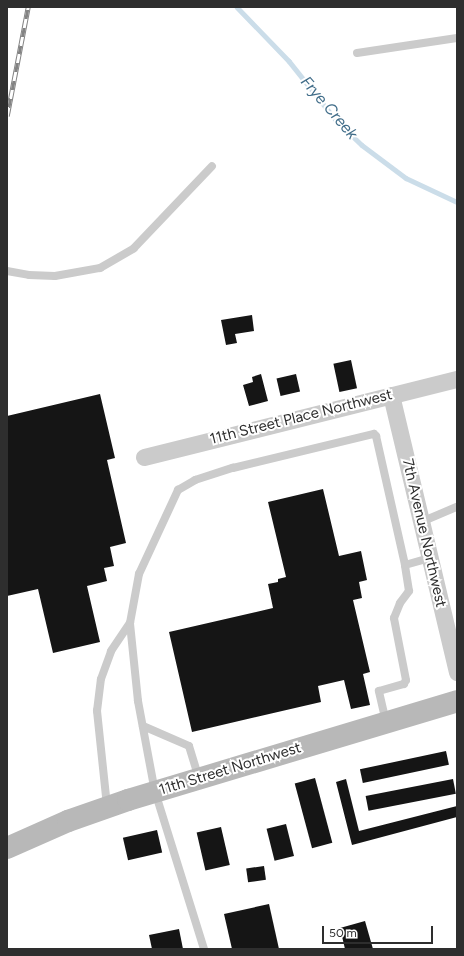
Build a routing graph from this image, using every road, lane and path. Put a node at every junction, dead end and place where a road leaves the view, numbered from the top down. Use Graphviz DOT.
graph roads {
  1 [pos="457,38"];
  2 [pos="357,53"];
  3 [pos="212,166"];
  4 [pos="7,271"];
  5 [pos="457,379"];
  6 [pos="391,395"];
  7 [pos="144,457"];
  8 [pos="457,507"];
  9 [pos="421,522"];
  10 [pos="430,558"];
  11 [pos="405,565"];
  12 [pos="130,623"];
  13 [pos="457,672"];
  14 [pos="457,700"];
  15 [pos="386,722"];
  16 [pos="143,726"];
  17 [pos="200,778"];
  18 [pos="155,792"];
  19 [pos="107,808"];
  20 [pos="7,848"];
  21 [pos="204,949"];
  1 -- 2 [label="lane"];
  3 -- 4 [label="lane"];
  5 -- 6 [label="street, 11th Street Place Northwest"];
  6 -- 7 [label="street, 11th Street Place Northwest"];
  6 -- 9 [label="street, 7th Avenue Northwest"];
  8 -- 9 [label="lane"];
  9 -- 10 [label="street, 7th Avenue Northwest"];
  10 -- 11 [label="lane"];
  10 -- 13 [label="street, 7th Avenue Northwest"];
  11 -- 12 [label="lane"];
  11 -- 15 [label="lane"];
  12 -- 16 [label="lane"];
  12 -- 19 [label="lane"];
  14 -- 15 [label="main road, 11th Street Northwest"];
  15 -- 17 [label="main road, 11th Street Northwest"];
  16 -- 17 [label="lane"];
  16 -- 18 [label="lane"];
  17 -- 18 [label="main road, 11th Street Northwest"];
  18 -- 19 [label="main road, 11th Street Northwest"];
  18 -- 21 [label="lane"];
  19 -- 20 [label="main road, 11th Street Northwest"];
}
